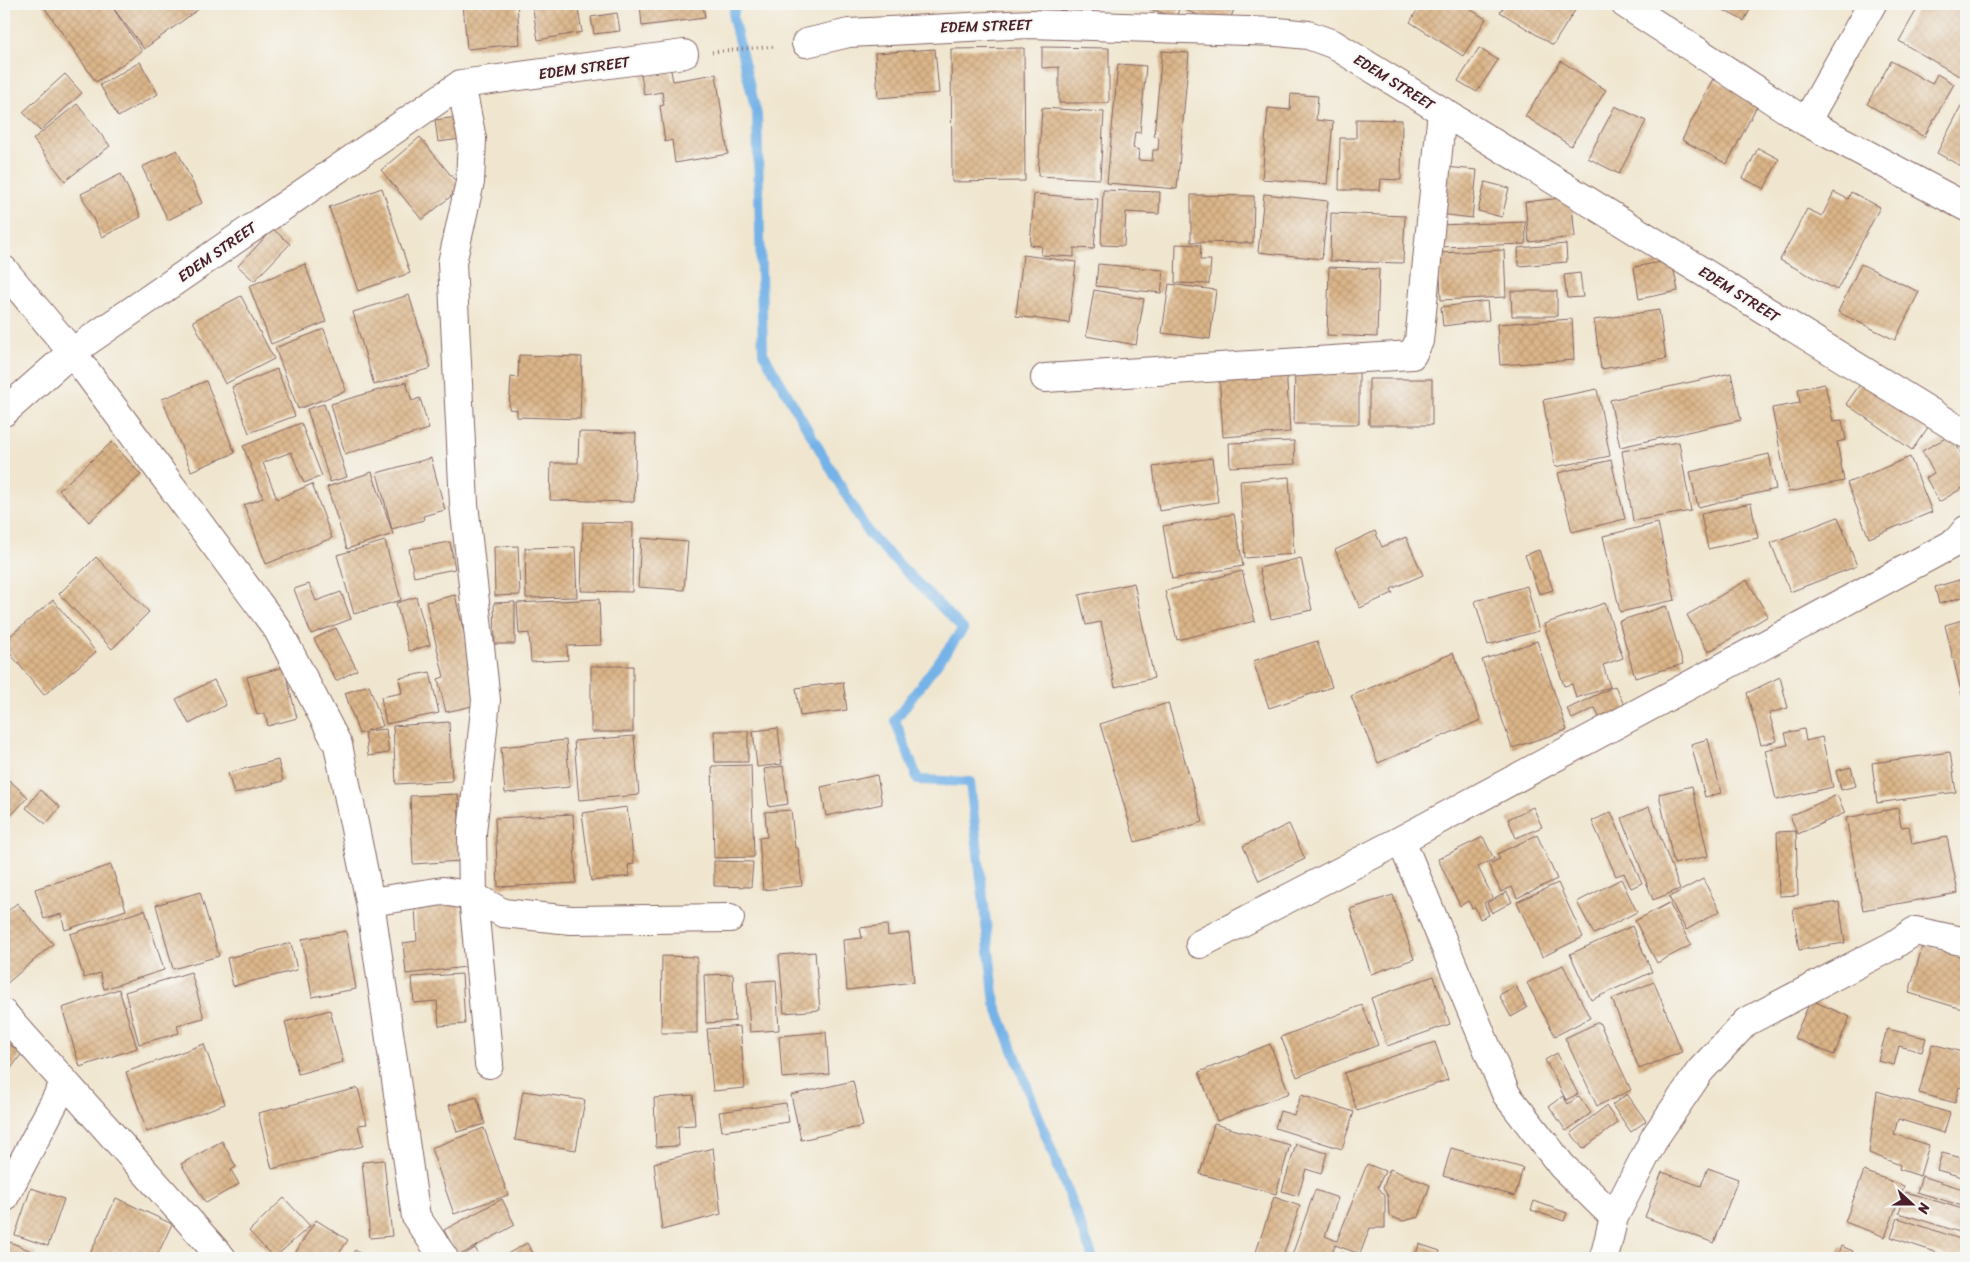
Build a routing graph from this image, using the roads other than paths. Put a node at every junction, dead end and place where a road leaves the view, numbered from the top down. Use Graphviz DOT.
graph roads {
  1 [pos="1625,4"];
  2 [pos="1872,4"];
  3 [pos="806,43"];
  4 [pos="684,54"];
  5 [pos="461,84"];
  6 [pos="1442,111"];
  7 [pos="1806,122"];
  8 [pos="1966,207"];
  9 [pos="4,270"];
  10 [pos="72,352"];
  11 [pos="1045,378"];
  12 [pos="4,412"];
  13 [pos="1966,434"];
  14 [pos="1963,542"];
  15 [pos="1401,840"];
  16 [pos="473,896"];
  17 [pos="370,902"];
  18 [pos="730,918"];
  19 [pos="1966,942"];
  20 [pos="1200,944"];
  21 [pos="4,1014"];
  22 [pos="489,1064"];
  23 [pos="65,1082"];
  24 [pos="4,1198"];
  25 [pos="1614,1217"];
  26 [pos="222,1258"];
  27 [pos="444,1258"];
  28 [pos="1604,1258"];
  1 -- 7 [label="street"];
  2 -- 7 [label="street"];
  3 -- 6 [label="street, EDEM STREET"];
  4 -- 5 [label="street, EDEM STREET"];
  5 -- 10 [label="street, EDEM STREET"];
  5 -- 16 [label="street"];
  6 -- 11 [label="street"];
  6 -- 13 [label="street, EDEM STREET"];
  7 -- 8 [label="street"];
  9 -- 10 [label="street"];
  10 -- 12 [label="street, EDEM STREET"];
  10 -- 17 [label="street"];
  14 -- 15 [label="street"];
  15 -- 20 [label="street"];
  15 -- 25 [label="street"];
  16 -- 17 [label="street"];
  16 -- 18 [label="street"];
  16 -- 22 [label="street"];
  17 -- 27 [label="street"];
  19 -- 25 [label="street"];
  21 -- 23 [label="street"];
  23 -- 24 [label="street"];
  23 -- 26 [label="street"];
  25 -- 28 [label="street"];
}
